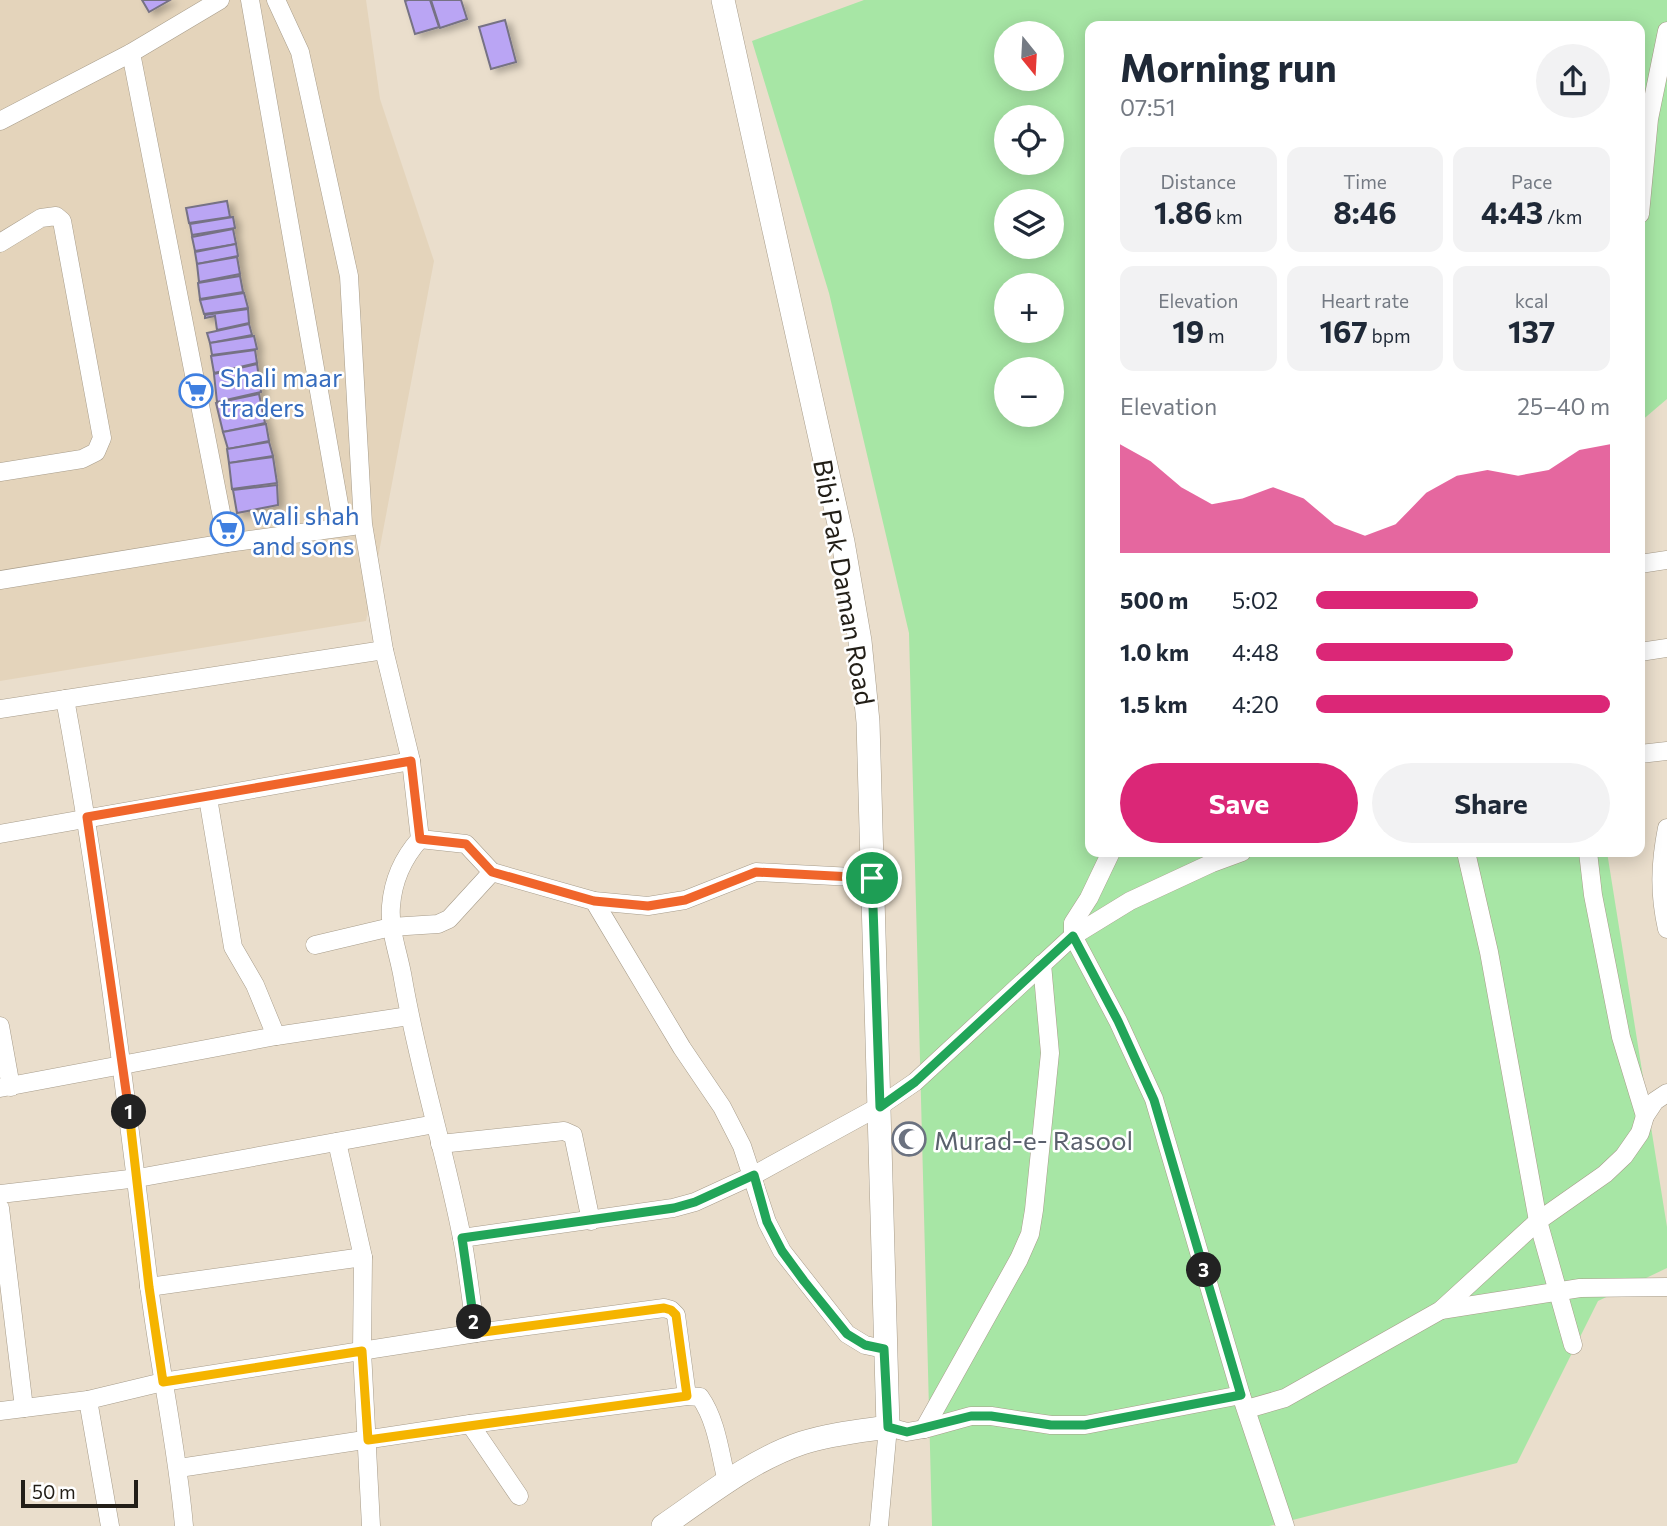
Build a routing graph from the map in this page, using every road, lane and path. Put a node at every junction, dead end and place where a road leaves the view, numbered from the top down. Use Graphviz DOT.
graph roads {
  1 [pos="220,0"];
  2 [pos="250,0"];
  3 [pos="276,0"];
  4 [pos="723,0"];
  5 [pos="1667,31"];
  6 [pos="131,54"];
  7 [pos="0,121"];
  8 [pos="1645,161"];
  9 [pos="0,243"];
  10 [pos="0,472"];
  11 [pos="363,524"];
  12 [pos="343,527"];
  13 [pos="227,543"];
  14 [pos="1667,560"];
  15 [pos="1645,563"];
  16 [pos="0,580"];
  17 [pos="1667,648"];
  18 [pos="384,650"];
  19 [pos="1645,651"];
  20 [pos="65,699"];
  21 [pos="0,709"];
  22 [pos="1667,751"];
  23 [pos="1645,753"];
  24 [pos="411,761"];
  25 [pos="208,798"];
  26 [pos="87,817"];
  27 [pos="1667,828"];
  28 [pos="0,834"];
  29 [pos="420,839"];
  30 [pos="1109,857"];
  31 [pos="1228,857"];
  32 [pos="1467,857"];
  33 [pos="1589,857"];
  34 [pos="492,872"];
  35 [pos="872,878"];
  36 [pos="594,901"];
  37 [pos="391,927"];
  38 [pos="1667,929"];
  39 [pos="1073,936"];
  40 [pos="315,945"];
  41 [pos="1042,964"];
  42 [pos="409,1016"];
  43 [pos="0,1026"];
  44 [pos="276,1036"];
  45 [pos="123,1064"];
  46 [pos="6,1087"];
  47 [pos="1667,1093"];
  48 [pos="880,1107"];
  49 [pos="1645,1116"];
  50 [pos="435,1124"];
  51 [pos="337,1142"];
  52 [pos="440,1144"];
  53 [pos="754,1175"];
  54 [pos="138,1178"];
  55 [pos="0,1194"];
  56 [pos="0,1208"];
  57 [pos="591,1221"];
  58 [pos="1538,1221"];
  59 [pos="462,1238"];
  60 [pos="363,1257"];
  61 [pos="149,1287"];
  62 [pos="1667,1287"];
  63 [pos="1557,1290"];
  64 [pos="1441,1310"];
  65 [pos="476,1333"];
  66 [pos="1573,1345"];
  67 [pos="884,1349"];
  68 [pos="362,1351"];
  69 [pos="163,1382"];
  70 [pos="687,1396"];
  71 [pos="88,1400"];
  72 [pos="1244,1402"];
  73 [pos="24,1408"];
  74 [pos="0,1411"];
  75 [pos="470,1424"];
  76 [pos="888,1427"];
  77 [pos="924,1429"];
  78 [pos="368,1440"];
  79 [pos="178,1468"];
  80 [pos="727,1482"];
  81 [pos="519,1496"];
  82 [pos="110,1526"];
  83 [pos="184,1526"];
  84 [pos="371,1526"];
  85 [pos="663,1526"];
  86 [pos="879,1526"];
  87 [pos="1285,1526"];
  1 -- 6 [label="street"];
  2 -- 12 [label="street"];
  3 -- 11 [label="street"];
  4 -- 35 [label="street, Bibi Pak Daman Road"];
  5 -- 8 [label="street"];
  6 -- 7 [label="street"];
  6 -- 13 [label="street"];
  9 -- 10 [label="street"];
  11 -- 12 [label="street"];
  11 -- 18 [label="street"];
  12 -- 13 [label="street"];
  13 -- 16 [label="street"];
  14 -- 15 [label="street"];
  17 -- 19 [label="street"];
  18 -- 20 [label="street"];
  18 -- 24 [label="street"];
  20 -- 21 [label="street"];
  20 -- 26 [label="street"];
  22 -- 23 [label="street"];
  24 -- 25 [label="street"];
  24 -- 29 [label="street"];
  25 -- 26 [label="street"];
  25 -- 44 [label="street"];
  26 -- 28 [label="street"];
  26 -- 45 [label="street"];
  27 -- 38 [label="street"];
  29 -- 34 [label="street"];
  29 -- 37 [label="street"];
  30 -- 39 [label="street"];
  31 -- 39 [label="street"];
  32 -- 58 [label="street"];
  33 -- 49 [label="street"];
  34 -- 36 [label="street"];
  34 -- 37 [label="street"];
  35 -- 36 [label="street"];
  35 -- 48 [label="street, Bibi Pak Daman Road"];
  36 -- 53 [label="street"];
  37 -- 40 [label="street"];
  37 -- 42 [label="street"];
  39 -- 41 [label="street"];
  39 -- 72 [label="street"];
  41 -- 48 [label="street"];
  41 -- 77 [label="street"];
  42 -- 44 [label="street"];
  42 -- 50 [label="street"];
  43 -- 46 [label="street"];
  44 -- 45 [label="street"];
  45 -- 46 [label="street"];
  45 -- 54 [label="street"];
  47 -- 49 [label="street"];
  48 -- 53 [label="street"];
  48 -- 67 [label="street, Bibi Pak Daman Road"];
  49 -- 58 [label="street"];
  50 -- 51 [label="street"];
  50 -- 52 [label="street"];
  51 -- 54 [label="street"];
  51 -- 60 [label="street"];
  52 -- 57 [label="street"];
  52 -- 59 [label="street"];
  53 -- 57 [label="street"];
  53 -- 67 [label="street"];
  54 -- 55 [label="street"];
  54 -- 61 [label="street"];
  56 -- 73 [label="street"];
  57 -- 59 [label="street"];
  58 -- 63 [label="street"];
  58 -- 64 [label="street"];
  59 -- 65 [label="street"];
  60 -- 61 [label="street"];
  60 -- 68 [label="street"];
  61 -- 69 [label="street"];
  62 -- 63 [label="street"];
  63 -- 64 [label="street"];
  63 -- 66 [label="street"];
  64 -- 72 [label="street"];
  65 -- 68 [label="street"];
  65 -- 70 [label="street"];
  67 -- 76 [label="street, Bibi Pak Daman Road"];
  68 -- 69 [label="street"];
  68 -- 78 [label="street"];
  69 -- 71 [label="street"];
  69 -- 79 [label="street"];
  70 -- 75 [label="street"];
  70 -- 80 [label="street"];
  71 -- 73 [label="street"];
  71 -- 82 [label="street"];
  72 -- 77 [label="street"];
  72 -- 87 [label="street"];
  73 -- 74 [label="street"];
  75 -- 78 [label="street"];
  75 -- 81 [label="street"];
  76 -- 77 [label="street"];
  76 -- 80 [label="street"];
  76 -- 86 [label="street"];
  78 -- 79 [label="street"];
  78 -- 84 [label="street"];
  79 -- 83 [label="street"];
  80 -- 85 [label="street"];
}
